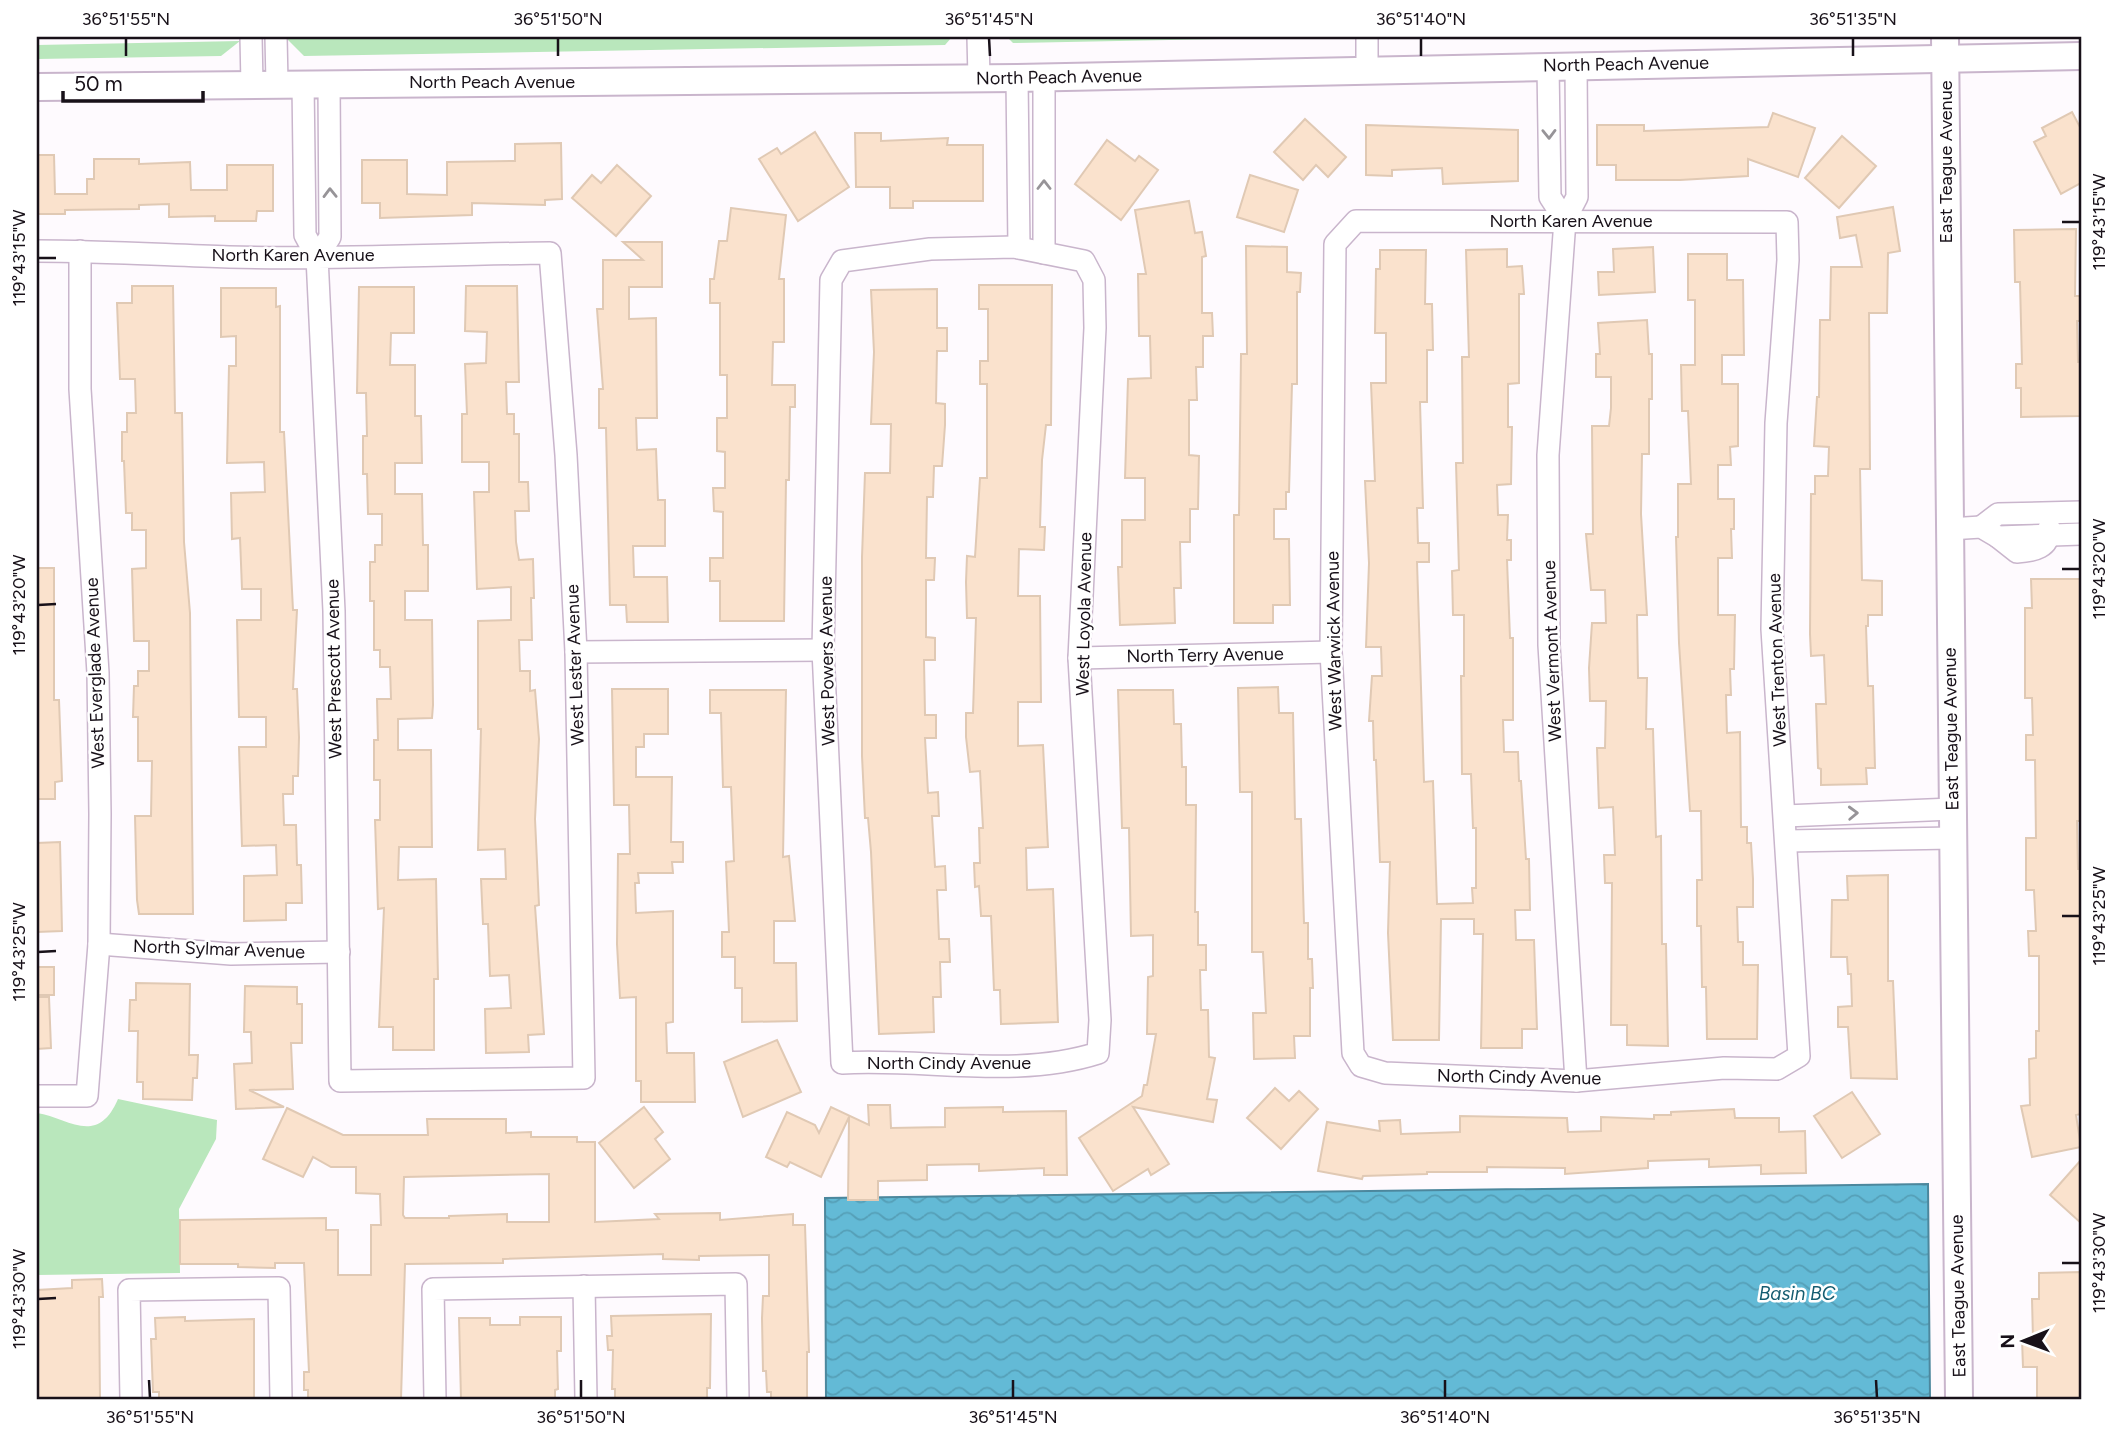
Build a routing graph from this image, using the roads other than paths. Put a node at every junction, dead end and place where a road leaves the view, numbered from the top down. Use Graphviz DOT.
graph roads {
  1 [pos="251,37"];
  2 [pos="276,37"];
  3 [pos="978,37"];
  4 [pos="1367,37"];
  5 [pos="1945,48"];
  6 [pos="2081,56"];
  7 [pos="1576,65"];
  8 [pos="1548,66"];
  9 [pos="1367,71"];
  10 [pos="1044,77"];
  11 [pos="979,78"];
  12 [pos="1017,78"];
  13 [pos="290,83"];
  14 [pos="37,87"];
  15 [pos="1565,220"];
  16 [pos="1356,221"];
  17 [pos="1787,222"];
  18 [pos="1018,248"];
  19 [pos="37,251"];
  20 [pos="80,251"];
  21 [pos="550,253"];
  22 [pos="1044,253"];
  23 [pos="317,257"];
  24 [pos="2081,512"];
  25 [pos="2048,513"];
  26 [pos="1949,529"];
  27 [pos="1990,532"];
  28 [pos="2081,534"];
  29 [pos="2049,535"];
  30 [pos="824,650"];
  31 [pos="576,652"];
  32 [pos="1331,652"];
  33 [pos="1080,659"];
  34 [pos="1952,809"];
  35 [pos="1785,816"];
  36 [pos="1952,838"];
  37 [pos="1787,841"];
  38 [pos="99,944"];
  39 [pos="338,952"];
  40 [pos="1098,1053"];
  41 [pos="1799,1056"];
  42 [pos="842,1063"];
  43 [pos="1361,1066"];
  44 [pos="340,1081"];
  45 [pos="1576,1082"];
  46 [pos="37,1096"];
  47 [pos="584,1286"];
  48 [pos="131,1399"];
  49 [pos="281,1399"];
  50 [pos="435,1399"];
  51 [pos="586,1399"];
  52 [pos="738,1399"];
  53 [pos="1958,1399"];
  1 -- 13 [label="street"];
  2 -- 13 [label="street"];
  3 -- 11 [label="street"];
  4 -- 9 [label="street"];
  5 -- 6 [label="street, North Peach Avenue"];
  5 -- 7 [label="street, North Peach Avenue"];
  5 -- 26 [label="street, East Teague Avenue"];
  7 -- 8 [label="street, North Peach Avenue"];
  7 -- 15 [label="street, West Vermont Avenue"];
  8 -- 9 [label="street, North Peach Avenue"];
  8 -- 15 [label="street, one-way"];
  9 -- 10 [label="street, North Peach Avenue"];
  10 -- 12 [label="street, North Peach Avenue"];
  22 -- 10 [label="street, one-way"];
  11 -- 12 [label="street, North Peach Avenue"];
  11 -- 13 [label="street, North Peach Avenue"];
  12 -- 18 [label="street"];
  13 -- 14 [label="street, North Peach Avenue"];
  13 -- 23 [label="street, West Prescott Avenue"];
  15 -- 16 [label="street, North Karen Avenue"];
  15 -- 17 [label="street, North Karen Avenue"];
  15 -- 45 [label="street, West Vermont Avenue"];
  16 -- 32 [label="street, West Warwick Avenue"];
  17 -- 35 [label="street, West Trenton Avenue"];
  18 -- 22 [label="street"];
  18 -- 30 [label="street, West Powers Avenue"];
  19 -- 20 [label="street, North Karen Avenue"];
  20 -- 23 [label="street, North Karen Avenue"];
  20 -- 38 [label="street, West Everglade Avenue"];
  21 -- 23 [label="street, North Karen Avenue"];
  21 -- 31 [label="street, West Lester Avenue"];
  22 -- 33 [label="street, West Loyola Avenue"];
  23 -- 39 [label="street, West Prescott Avenue"];
  24 -- 25 [label="street"];
  25 -- 27 [label="street"];
  25 -- 29 [label="street"];
  26 -- 27 [label="street"];
  26 -- 34 [label="street, East Teague Avenue"];
  27 -- 29 [label="street"];
  28 -- 29 [label="street"];
  30 -- 31 [label="street"];
  30 -- 42 [label="street, West Powers Avenue"];
  31 -- 44 [label="street, West Lester Avenue"];
  32 -- 33 [label="street, North Terry Avenue"];
  32 -- 43 [label="street, West Warwick Avenue"];
  33 -- 40 [label="street, West Loyola Avenue"];
  35 -- 34 [label="street, one-way"];
  34 -- 36 [label="street, East Teague Avenue"];
  35 -- 37 [label="street, West Trenton Avenue"];
  36 -- 37 [label="street"];
  36 -- 53 [label="street, East Teague Avenue"];
  37 -- 41 [label="street, West Trenton Avenue"];
  38 -- 39 [label="street, North Sylmar Avenue"];
  38 -- 46 [label="street, West Everglade Avenue"];
  39 -- 44 [label="street, West Prescott Avenue"];
  40 -- 42 [label="street, North Cindy Avenue"];
  41 -- 45 [label="street, North Cindy Avenue"];
  43 -- 45 [label="street, North Cindy Avenue"];
  47 -- 50 [label="street"];
  47 -- 51 [label="street"];
  47 -- 52 [label="street"];
  48 -- 49 [label="street"];
}
